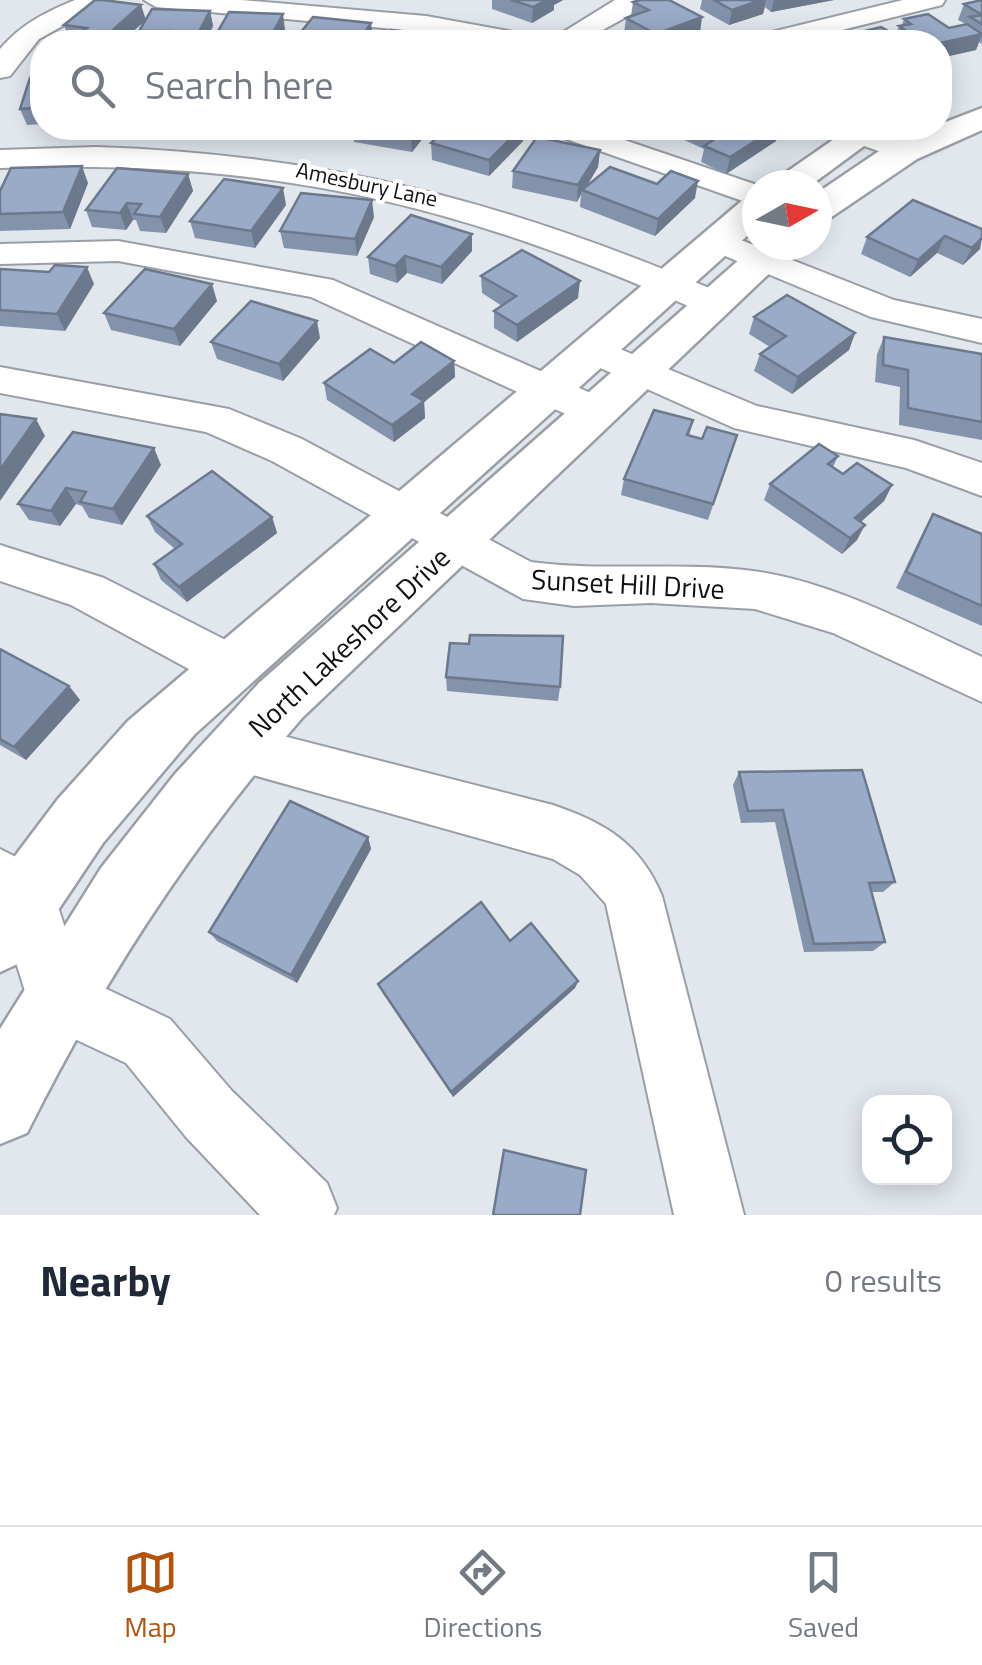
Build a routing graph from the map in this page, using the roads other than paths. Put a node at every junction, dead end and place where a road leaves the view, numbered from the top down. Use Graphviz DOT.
graph roads {
  1 [pos="98,0"];
  2 [pos="156,0"];
  3 [pos="456,0"];
  4 [pos="644,0"];
  5 [pos="934,0"];
  6 [pos="274,6"];
  7 [pos="426,24"];
  8 [pos="38,30"];
  9 [pos="464,30"];
  10 [pos="583,30"];
  11 [pos="813,30"];
  12 [pos="30,38"];
  13 [pos="11,58"];
  14 [pos="982,88"];
  15 [pos="952,98"];
  16 [pos="982,118"];
  17 [pos="952,123"];
  18 [pos="596,140"];
  19 [pos="862,140"];
  20 [pos="867,140"];
  21 [pos="0,160"];
  22 [pos="812,170"];
  23 [pos="832,189"];
  24 [pos="742,191"];
  25 [pos="742,249"];
  26 [pos="0,254"];
  27 [pos="794,260"];
  28 [pos="692,294"];
  29 [pos="982,331"];
  30 [pos="615,360"];
  31 [pos="0,380"];
  32 [pos="572,399"];
  33 [pos="982,480"];
  34 [pos="402,514"];
  35 [pos="454,544"];
  36 [pos="0,563"];
  37 [pos="228,665"];
  38 [pos="982,680"];
  39 [pos="281,700"];
  40 [pos="236,748"];
  41 [pos="9,903"];
  42 [pos="56,998"];
  43 [pos="0,1106"];
  44 [pos="302,1208"];
  45 [pos="709,1215"];
  1 -- 8 [label="street"];
  2 -- 6 [label="street"];
  3 -- 7 [label="street"];
  4 -- 10 [label="street"];
  5 -- 11 [label="street"];
  6 -- 7 [label="street"];
  7 -- 9 [label="street"];
  12 -- 13 [label="street"];
  14 -- 15 [label="main road"];
  16 -- 17 [label="main road"];
  18 -- 24 [label="street"];
  19 -- 22 [label="main road"];
  20 -- 23 [label="main road"];
  21 -- 28 [label="street, Amesbury Lane"];
  25 -- 28 [label="main road, North Lakeshore Drive"];
  26 -- 32 [label="street"];
  27 -- 29 [label="street"];
  28 -- 30 [label="main road, North Lakeshore Drive"];
  30 -- 32 [label="main road, North Lakeshore Drive"];
  30 -- 33 [label="street"];
  31 -- 34 [label="street, Sunset Hill Drive"];
  32 -- 34 [label="main road, North Lakeshore Drive"];
  32 -- 35 [label="main road, North Lakeshore Drive"];
  34 -- 35 [label="street, Sunset Hill Drive"];
  34 -- 37 [label="main road, North Lakeshore Drive"];
  35 -- 38 [label="street, Sunset Hill Drive"];
  35 -- 39 [label="main road, North Lakeshore Drive"];
  36 -- 37 [label="street"];
  37 -- 39 [label="main road"];
  37 -- 41 [label="main road, North Lakeshore Drive"];
  39 -- 40 [label="main road, North Lakeshore Drive"];
  40 -- 42 [label="main road, North Lakeshore Drive"];
  40 -- 45 [label="street"];
  41 -- 42 [label="street"];
  42 -- 43 [label="main road, North Lakeshore Drive"];
  42 -- 44 [label="street"];
}
